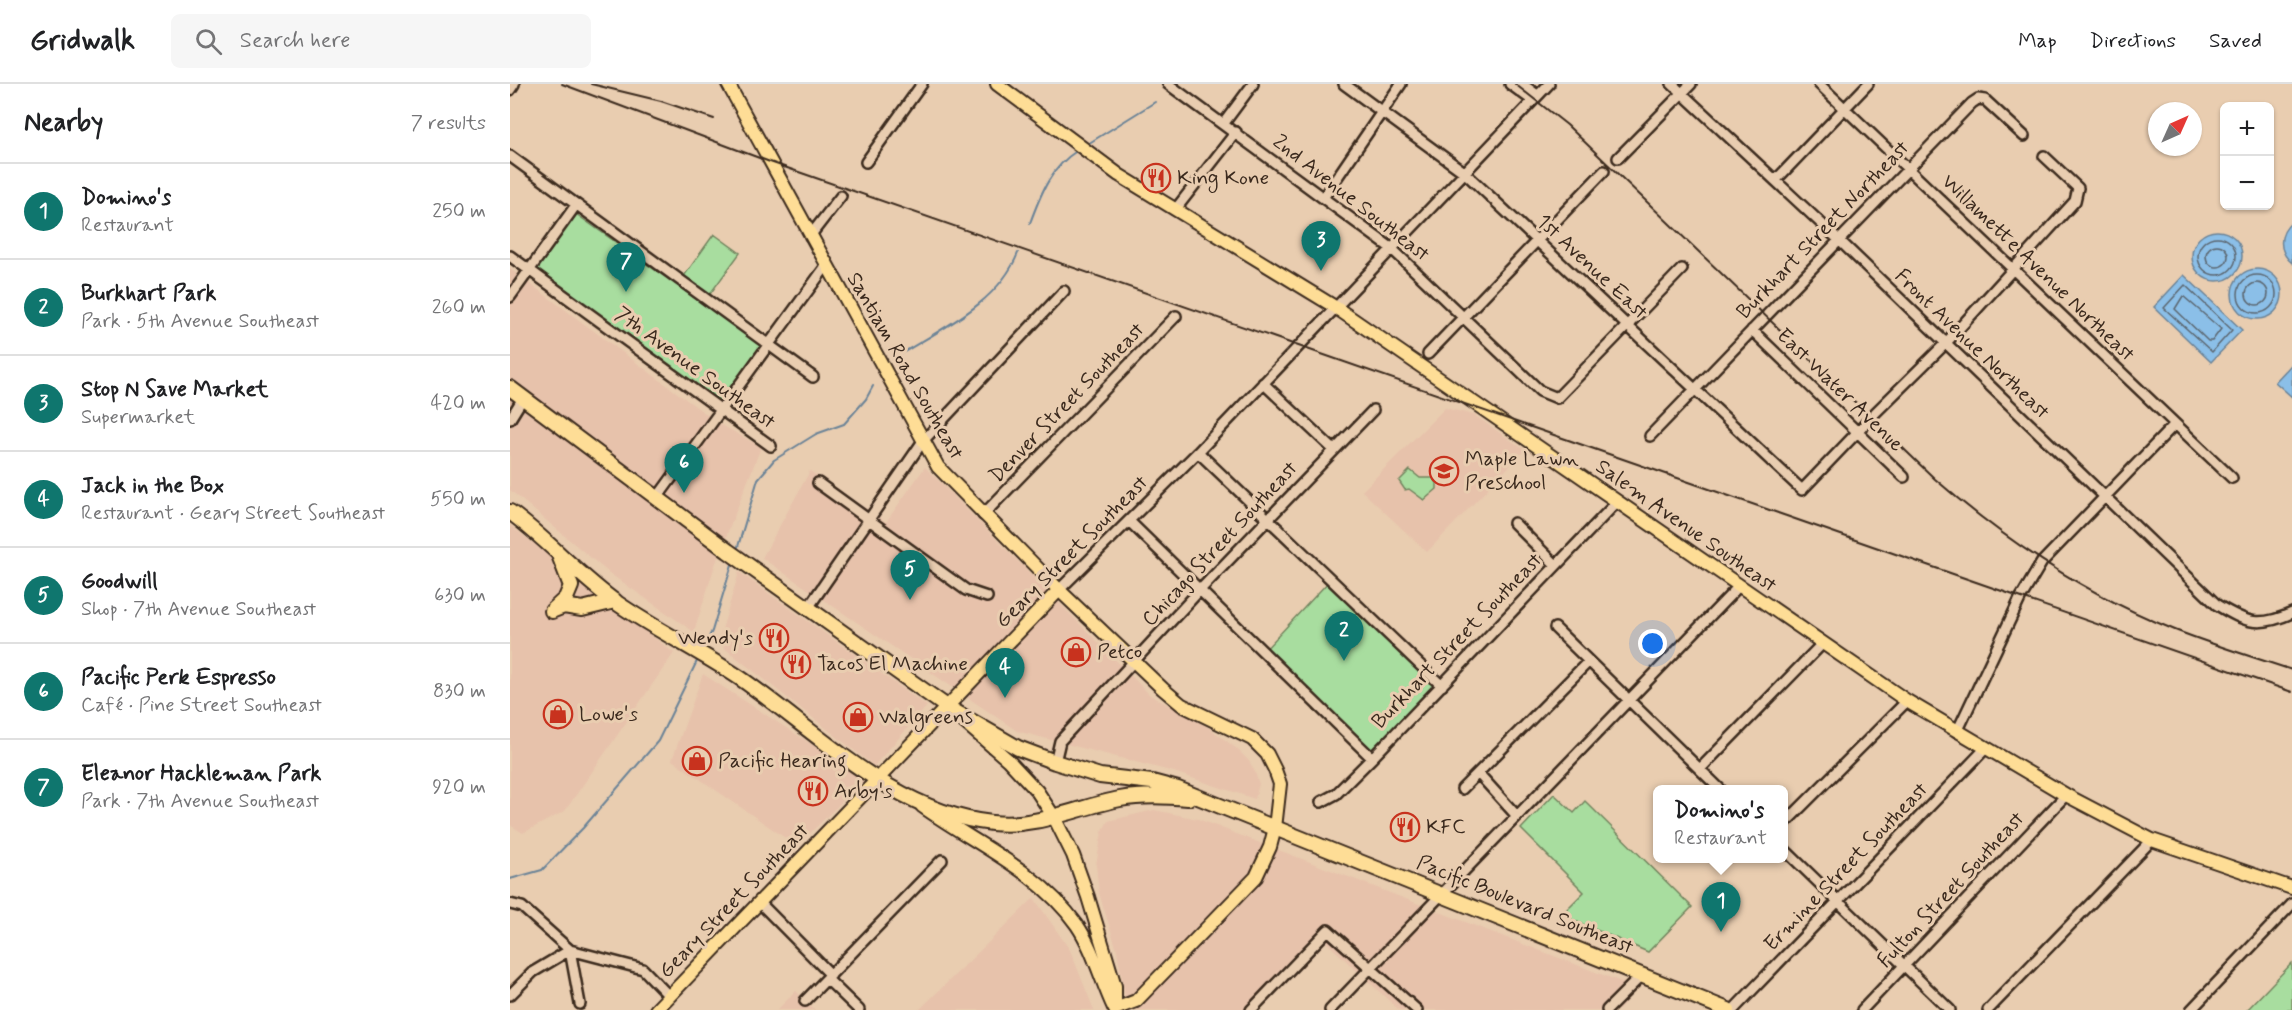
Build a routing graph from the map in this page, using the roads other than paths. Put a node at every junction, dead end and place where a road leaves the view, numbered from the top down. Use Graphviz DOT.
graph roads {
  1 [pos="514,84"];
  2 [pos="728,84"];
  3 [pos="922,84"];
  4 [pos="997,84"];
  5 [pos="1168,84"];
  6 [pos="1253,84"];
  7 [pos="1344,84"];
  8 [pos="1401,84"];
  9 [pos="1510,84"];
  10 [pos="1522,84"];
  11 [pos="1549,84"];
  12 [pos="1672,84"];
  13 [pos="1691,84"];
  14 [pos="1819,84"];
  15 [pos="1868,84"];
  16 [pos="510,90"];
  17 [pos="1682,93"];
  18 [pos="1535,98"];
  19 [pos="1845,108"];
  20 [pos="1382,111"];
  21 [pos="1224,123"];
  22 [pos="1236,132"];
  23 [pos="2024,136"];
  24 [pos="510,156"];
  25 [pos="2044,156"];
  26 [pos="1618,158"];
  27 [pos="866,162"];
  28 [pos="1907,167"];
  29 [pos="1604,171"];
  30 [pos="1464,172"];
  31 [pos="1776,180"];
  32 [pos="841,196"];
  33 [pos="1323,198"];
  34 [pos="576,205"];
  35 [pos="1175,210"];
  36 [pos="810,236"];
  37 [pos="1537,240"];
  38 [pos="1839,240"];
  39 [pos="1392,248"];
  40 [pos="510,256"];
  41 [pos="826,266"];
  42 [pos="2013,268"];
  43 [pos="1682,269"];
  44 [pos="530,271"];
  45 [pos="1064,291"];
  46 [pos="510,297"];
  47 [pos="1335,307"];
  48 [pos="1176,316"];
  49 [pos="1463,316"];
  50 [pos="1626,324"];
  51 [pos="1752,330"];
  52 [pos="768,344"];
  53 [pos="1945,344"];
  54 [pos="1428,354"];
  55 [pos="813,377"];
  56 [pos="1263,383"];
  57 [pos="510,388"];
  58 [pos="1695,388"];
  59 [pos="523,398"];
  60 [pos="1373,410"];
  61 [pos="721,411"];
  62 [pos="510,419"];
  63 [pos="2175,424"];
  64 [pos="1857,432"];
  65 [pos="1650,436"];
  66 [pos="923,441"];
  67 [pos="771,446"];
  68 [pos="1334,450"];
  69 [pos="1198,452"];
  70 [pos="1904,477"];
  71 [pos="2232,478"];
  72 [pos="818,483"];
  73 [pos="2104,497"];
  74 [pos="657,498"];
  75 [pos="1617,502"];
  76 [pos="510,512"];
  77 [pos="983,515"];
  78 [pos="1268,519"];
  79 [pos="871,520"];
  80 [pos="1129,521"];
  81 [pos="1514,523"];
  82 [pos="557,550"];
  83 [pos="1556,564"];
  84 [pos="1739,586"];
  85 [pos="1059,590"];
  86 [pos="1200,590"];
  87 [pos="987,597"];
  88 [pos="615,602"];
  89 [pos="808,608"];
  90 [pos="2292,613"];
  91 [pos="1555,628"];
  92 [pos="1822,644"];
  93 [pos="1588,662"];
  94 [pos="1134,663"];
  95 [pos="1442,686"];
  96 [pos="1628,699"];
  97 [pos="1907,701"];
  98 [pos="947,707"];
  99 [pos="1957,732"];
  100 [pos="1986,749"];
  101 [pos="1372,758"];
  102 [pos="1055,762"];
  103 [pos="1700,769"];
  104 [pos="1478,773"];
  105 [pos="879,780"];
  106 [pos="1717,785"];
  107 [pos="1462,789"];
  108 [pos="2066,795"];
  109 [pos="912,799"];
  110 [pos="1205,800"];
  111 [pos="1321,802"];
  112 [pos="1516,815"];
  113 [pos="1054,816"];
  114 [pos="1788,820"];
  115 [pos="1275,828"];
  116 [pos="2152,840"];
  117 [pos="1788,853"];
  118 [pos="942,860"];
  119 [pos="2292,888"];
  120 [pos="1442,895"];
  121 [pos="1838,900"];
  122 [pos="759,902"];
  123 [pos="510,904"];
  124 [pos="2292,904"];
  125 [pos="570,950"];
  126 [pos="1904,966"];
  127 [pos="1370,969"];
  128 [pos="1642,975"];
  129 [pos="829,977"];
  130 [pos="510,995"];
  131 [pos="669,996"];
  132 [pos="805,1001"];
  133 [pos="580,1004"];
  134 [pos="656,1010"];
  135 [pos="859,1010"];
  136 [pos="1115,1010"];
  137 [pos="1251,1010"];
  138 [pos="1330,1010"];
  139 [pos="1417,1010"];
  140 [pos="1606,1010"];
  141 [pos="1728,1010"];
  142 [pos="1733,1010"];
  143 [pos="1862,1010"];
  144 [pos="1950,1010"];
  145 [pos="1988,1010"];
  146 [pos="2191,1010"];
  1 -- 16 [label="street"];
  2 -- 36 [label="main road, Santiam Road Southeast"];
  3 -- 27 [label="street"];
  4 -- 35 [label="main road, Salem Avenue Southeast"];
  5 -- 21 [label="street, 2nd Avenue Southeast"];
  6 -- 21 [label="street"];
  7 -- 20 [label="street, 1st Avenue East"];
  8 -- 20 [label="street"];
  9 -- 18 [label="street"];
  10 -- 18 [label="street"];
  11 -- 18 [label="street, Geary Street Southeast"];
  12 -- 17 [label="street, Front Avenue Northeast"];
  13 -- 17 [label="street"];
  14 -- 19 [label="street, Willamette Avenue Northeast"];
  15 -- 19 [label="street"];
  17 -- 26 [label="street"];
  17 -- 31 [label="street, Front Avenue Northeast"];
  18 -- 30 [label="street, Geary Street Southeast"];
  19 -- 28 [label="street, Willamette Avenue Northeast"];
  19 -- 31 [label="street"];
  20 -- 30 [label="street, 1st Avenue East"];
  20 -- 33 [label="street"];
  21 -- 22 [label="street, 2nd Avenue Southeast"];
  22 -- 33 [label="street, 2nd Avenue Southeast"];
  22 -- 35 [label="street"];
  23 -- 28 [label="street, Burkhart Street Northeast"];
  24 -- 34 [label="street"];
  25 -- 42 [label="street"];
  28 -- 38 [label="street, Burkhart Street Northeast"];
  28 -- 42 [label="street, Willamette Avenue Northeast"];
  29 -- 37 [label="street"];
  30 -- 37 [label="street, 1st Avenue East"];
  30 -- 39 [label="street, Geary Street Southeast"];
  31 -- 38 [label="street, Front Avenue Northeast"];
  32 -- 36 [label="street"];
  33 -- 39 [label="street, 2nd Avenue Southeast"];
  34 -- 44 [label="street"];
  34 -- 52 [label="street"];
  35 -- 47 [label="main road, Salem Avenue Southeast"];
  36 -- 41 [label="main road, Santiam Road Southeast"];
  37 -- 49 [label="street"];
  37 -- 50 [label="street, 1st Avenue East"];
  38 -- 51 [label="street, Burkhart Street Northeast"];
  38 -- 53 [label="street, Front Avenue Northeast"];
  39 -- 47 [label="street, Geary Street Southeast"];
  39 -- 49 [label="street, 2nd Avenue Southeast"];
  40 -- 44 [label="street, 7th Avenue Southeast"];
  41 -- 52 [label="street"];
  41 -- 66 [label="main road, Santiam Road Southeast"];
  42 -- 53 [label="street"];
  42 -- 63 [label="street, Willamette Avenue Northeast"];
  43 -- 50 [label="street"];
  44 -- 46 [label="street"];
  44 -- 61 [label="street, 7th Avenue Southeast"];
  45 -- 66 [label="street"];
  47 -- 56 [label="street, Geary Street Southeast"];
  47 -- 75 [label="main road, Salem Avenue Southeast"];
  48 -- 77 [label="street, Denver Street Southeast"];
  49 -- 50 [label="street, 2nd Avenue Southeast"];
  49 -- 54 [label="street"];
  50 -- 58 [label="street, 1st Avenue East"];
  51 -- 58 [label="street, Burkhart Street Northeast"];
  51 -- 64 [label="street, East Water Avenue"];
  52 -- 55 [label="street"];
  52 -- 61 [label="street"];
  53 -- 64 [label="street"];
  53 -- 73 [label="street, Front Avenue Northeast"];
  56 -- 68 [label="street"];
  56 -- 69 [label="street, Geary Street Southeast"];
  57 -- 59 [label="highway, Pacific Boulevard Southeast"];
  58 -- 64 [label="street, 1st Avenue East"];
  58 -- 65 [label="street"];
  59 -- 62 [label="street"];
  59 -- 74 [label="highway, Pacific Boulevard Southeast"];
  60 -- 68 [label="street, Chicago Street Southeast"];
  61 -- 67 [label="street, 7th Avenue Southeast"];
  61 -- 74 [label="street"];
  63 -- 71 [label="street, Willamette Avenue Northeast"];
  63 -- 73 [label="street"];
  64 -- 70 [label="street, East Water Avenue"];
  66 -- 77 [label="main road, Santiam Road Southeast"];
  66 -- 79 [label="street"];
  68 -- 78 [label="street, Chicago Street Southeast"];
  69 -- 78 [label="street"];
  69 -- 80 [label="street, Geary Street Southeast"];
  72 -- 79 [label="street"];
  73 -- 90 [label="street, Front Avenue Northeast"];
  73 -- 99 [label="street"];
  74 -- 89 [label="highway, Pacific Boulevard Southeast"];
  75 -- 83 [label="street, Burkhart Street Southeast"];
  75 -- 84 [label="main road, Salem Avenue Southeast"];
  76 -- 82 [label="highway, Pacific Boulevard Southeast"];
  77 -- 85 [label="main road, Santiam Road Southeast"];
  78 -- 86 [label="street, Chicago Street Southeast"];
  78 -- 95 [label="street"];
  79 -- 87 [label="street"];
  79 -- 89 [label="street"];
  80 -- 85 [label="street, Geary Street Southeast"];
  80 -- 86 [label="street"];
  81 -- 83 [label="street"];
  82 -- 88 [label="highway, Pacific Boulevard Southeast"];
  82 -- 88 [label="highway"];
  83 -- 95 [label="street, Burkhart Street Southeast"];
  84 -- 92 [label="main road, Salem Avenue Southeast"];
  84 -- 96 [label="street"];
  85 -- 94 [label="main road, Santiam Road Southeast"];
  85 -- 98 [label="main road, Geary Street Southeast"];
  86 -- 94 [label="street, Chicago Street Southeast"];
  86 -- 101 [label="street"];
  88 -- 105 [label="highway, Pacific Boulevard Southeast"];
  89 -- 98 [label="highway, Pacific Boulevard Southeast"];
  91 -- 93 [label="street"];
  92 -- 97 [label="main road, Salem Avenue Southeast"];
  92 -- 103 [label="street"];
  93 -- 96 [label="street"];
  93 -- 104 [label="street"];
  94 -- 102 [label="street, Chicago Street Southeast"];
  94 -- 115 [label="main road, Santiam Road Southeast"];
  95 -- 101 [label="street, Burkhart Street Southeast"];
  96 -- 103 [label="street"];
  96 -- 112 [label="street"];
  97 -- 99 [label="main road, Salem Avenue Southeast"];
  97 -- 114 [label="street"];
  98 -- 102 [label="highway, Pacific Boulevard Southeast"];
  98 -- 105 [label="main road, Geary Street Southeast"];
  98 -- 113 [label="main road"];
  99 -- 100 [label="main road, Salem Avenue Southeast"];
  100 -- 108 [label="main road, Salem Avenue Southeast"];
  100 -- 121 [label="street, Ermine Street Southeast"];
  101 -- 111 [label="street, Burkhart Street Southeast"];
  102 -- 110 [label="highway, Pacific Boulevard Southeast"];
  103 -- 106 [label="street"];
  104 -- 107 [label="street"];
  104 -- 112 [label="street"];
  105 -- 109 [label="highway, Pacific Boulevard Southeast"];
  105 -- 122 [label="main road, Geary Street Southeast"];
  108 -- 116 [label="main road, Salem Avenue Southeast"];
  108 -- 126 [label="street, Fulton Street Southeast"];
  109 -- 113 [label="highway, Pacific Boulevard Southeast"];
  109 -- 136 [label="main road"];
  110 -- 113 [label="highway, Pacific Boulevard Southeast"];
  110 -- 115 [label="highway, Pacific Boulevard Southeast"];
  112 -- 120 [label="street"];
  113 -- 136 [label="main road"];
  115 -- 120 [label="highway, Pacific Boulevard Southeast"];
  115 -- 136 [label="main road"];
  116 -- 119 [label="main road, Salem Avenue Southeast"];
  116 -- 145 [label="street"];
  117 -- 121 [label="street"];
  118 -- 129 [label="street"];
  120 -- 127 [label="street"];
  120 -- 128 [label="highway, Pacific Boulevard Southeast"];
  121 -- 126 [label="street"];
  121 -- 142 [label="street, Ermine Street Southeast"];
  122 -- 129 [label="street"];
  122 -- 131 [label="main road, Geary Street Southeast"];
  123 -- 125 [label="street"];
  124 -- 146 [label="street"];
  125 -- 130 [label="street"];
  125 -- 131 [label="street"];
  125 -- 133 [label="street"];
  126 -- 143 [label="street, Fulton Street Southeast"];
  126 -- 144 [label="street"];
  127 -- 137 [label="street"];
  127 -- 138 [label="street"];
  127 -- 139 [label="street"];
  128 -- 140 [label="street"];
  128 -- 141 [label="highway, Pacific Boulevard Southeast"];
  129 -- 132 [label="street"];
  129 -- 135 [label="street"];
  131 -- 134 [label="main road, Geary Street Southeast"];
}
